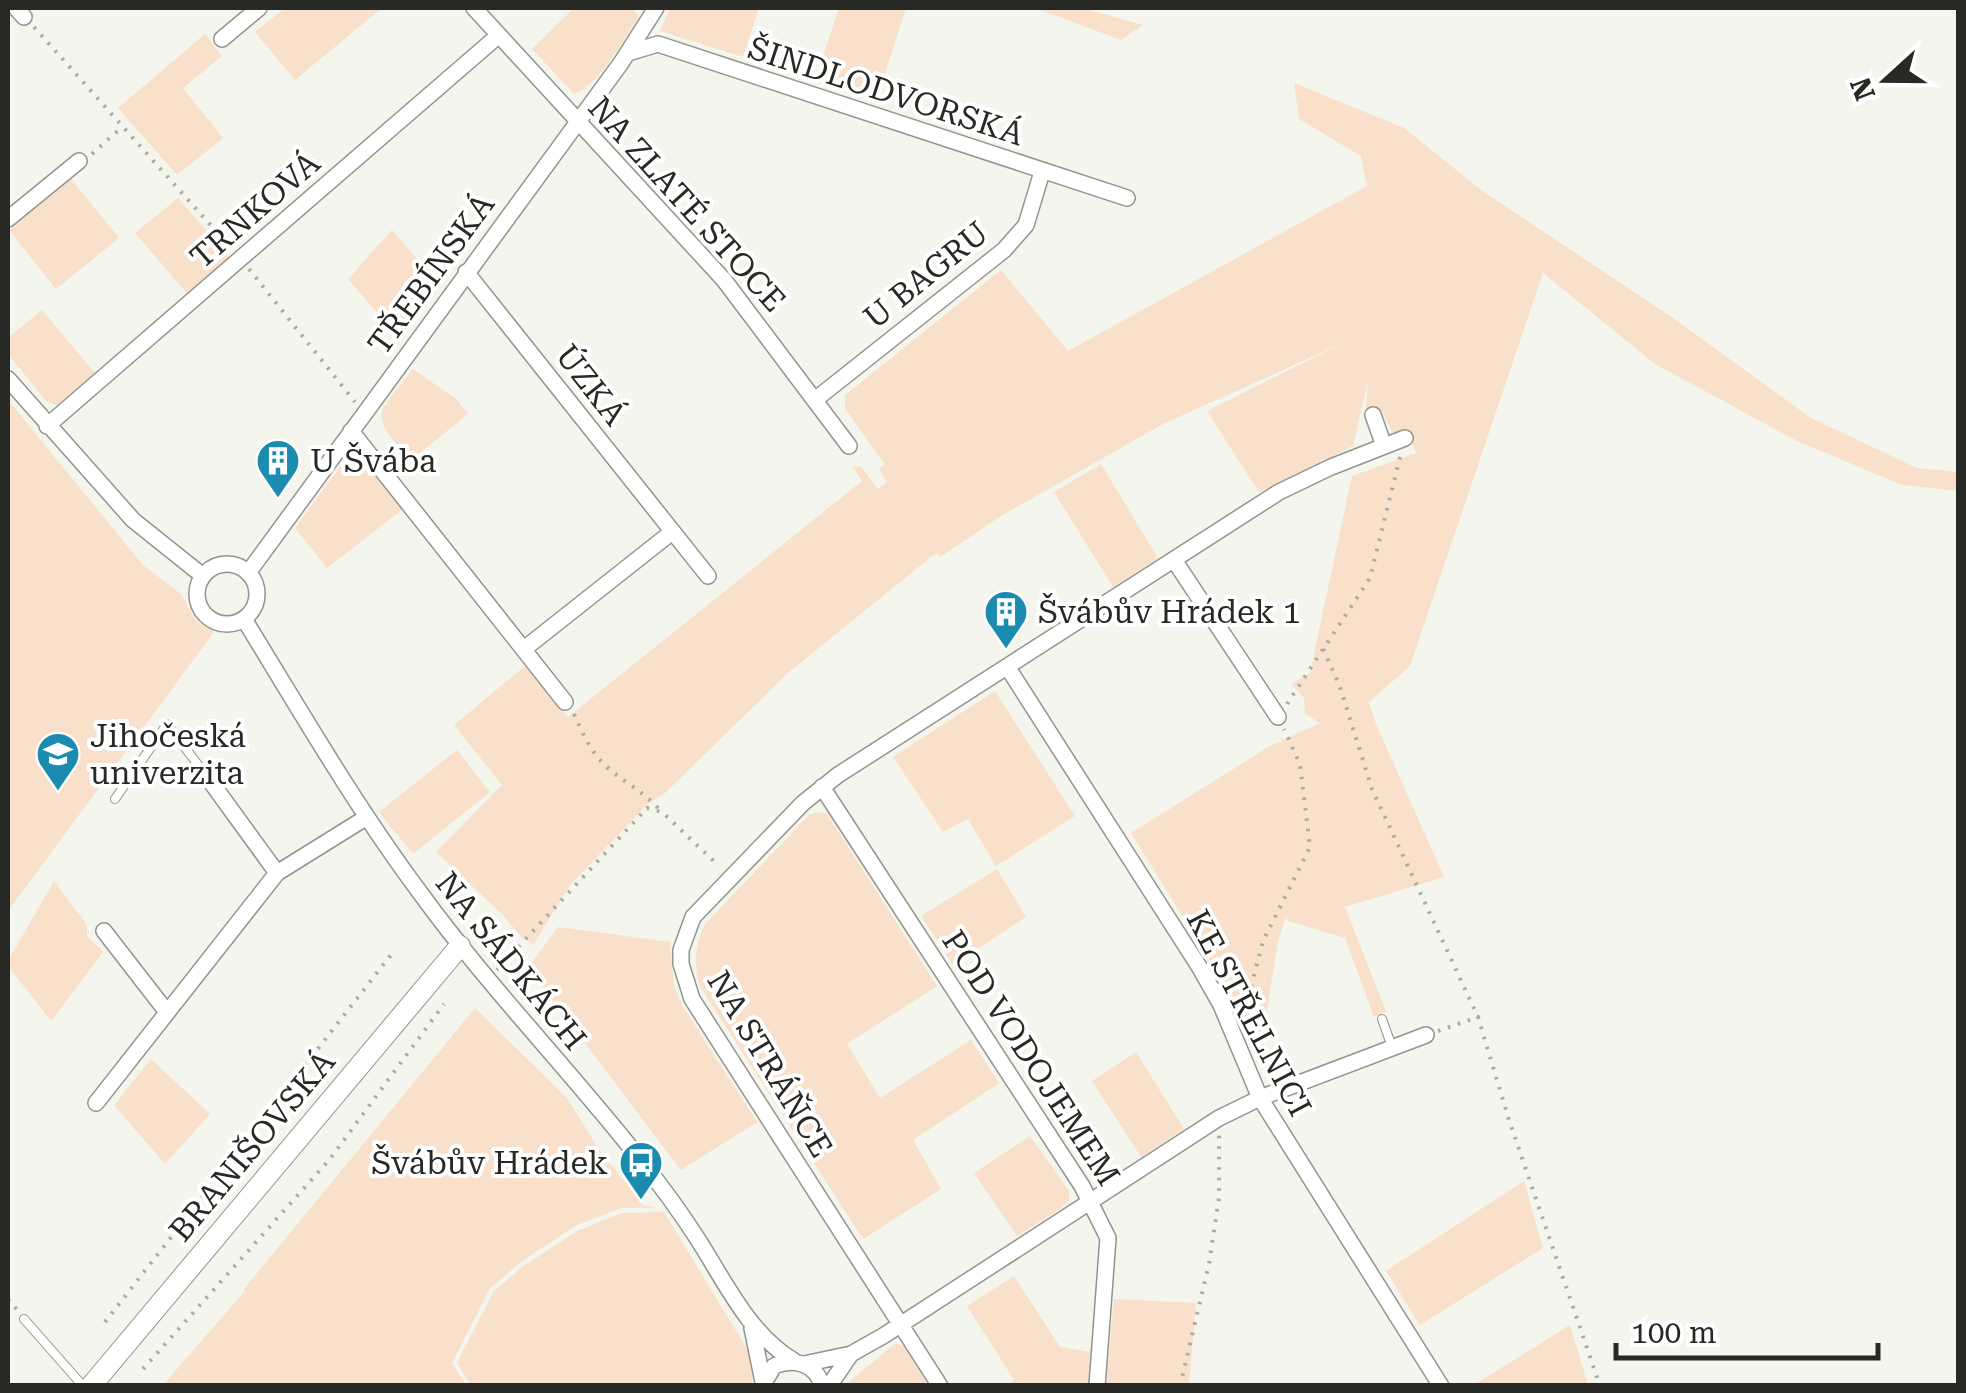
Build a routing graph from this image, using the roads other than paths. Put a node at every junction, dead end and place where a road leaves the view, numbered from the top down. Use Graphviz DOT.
graph roads {
  1 [pos="259,8"];
  2 [pos="474,8"];
  3 [pos="656,8"];
  4 [pos="499,35"];
  5 [pos="222,39"];
  6 [pos="628,52"];
  7 [pos="576,122"];
  8 [pos="81,162"];
  9 [pos="1042,172"];
  10 [pos="1127,198"];
  11 [pos="8,219"];
  12 [pos="466,272"];
  13 [pos="8,379"];
  14 [pos="816,399"];
  15 [pos="1373,415"];
  16 [pos="46,426"];
  17 [pos="351,431"];
  18 [pos="1405,438"];
  19 [pos="849,446"];
  20 [pos="1384,446"];
  21 [pos="672,532"];
  22 [pos="1174,560"];
  23 [pos="248,573"];
  24 [pos="203,576"];
  25 [pos="708,576"];
  26 [pos="244,619"];
  27 [pos="524,649"];
  28 [pos="1008,668"];
  29 [pos="566,702"];
  30 [pos="1278,717"];
  31 [pos="208,778"];
  32 [pos="822,788"];
  33 [pos="115,799"];
  34 [pos="367,817"];
  35 [pos="277,873"];
  36 [pos="104,930"];
  37 [pos="460,946"];
  38 [pos="166,1011"];
  39 [pos="1382,1019"];
  40 [pos="1426,1035"];
  41 [pos="1392,1047"];
  42 [pos="1260,1098"];
  43 [pos="96,1103"];
  44 [pos="1091,1200"];
  45 [pos="24,1319"];
  46 [pos="901,1325"];
  47 [pos="752,1326"];
  48 [pos="852,1354"];
  49 [pos="799,1363"];
  50 [pos="762,1384"];
  51 [pos="83,1386"];
  52 [pos="90,1386"];
  53 [pos="825,1386"];
  54 [pos="940,1386"];
  55 [pos="1097,1386"];
  56 [pos="1441,1386"];
  1 -- 5 [label="street"];
  2 -- 4 [label="street, NA ZLATÉ STOCE"];
  3 -- 6 [label="street, TŘEBÍNSKÁ"];
  4 -- 7 [label="street, NA ZLATÉ STOCE"];
  4 -- 16 [label="street, TRNKOVÁ"];
  6 -- 7 [label="street, TŘEBÍNSKÁ"];
  6 -- 9 [label="street, ŠINDLODVORSKÁ"];
  7 -- 12 [label="street, TŘEBÍNSKÁ"];
  7 -- 14 [label="street, NA ZLATÉ STOCE"];
  8 -- 11 [label="street"];
  9 -- 10 [label="street, ŠINDLODVORSKÁ"];
  9 -- 14 [label="street, U BAGRU"];
  12 -- 17 [label="street, TŘEBÍNSKÁ"];
  12 -- 21 [label="street, ÚZKÁ"];
  13 -- 16 [label="street"];
  14 -- 19 [label="street, NA ZLATÉ STOCE"];
  15 -- 20 [label="street"];
  16 -- 24 [label="street"];
  17 -- 23 [label="street, TŘEBÍNSKÁ"];
  17 -- 27 [label="street"];
  18 -- 20 [label="street, NA STRÁŇCE"];
  20 -- 22 [label="street, NA STRÁŇCE"];
  21 -- 25 [label="street, ÚZKÁ"];
  21 -- 27 [label="street"];
  22 -- 28 [label="street, NA STRÁŇCE"];
  22 -- 30 [label="street"];
  23 -- 24 [label="street"];
  23 -- 26 [label="street"];
  24 -- 26 [label="street"];
  26 -- 34 [label="street, NA SÁDKÁCH"];
  27 -- 29 [label="street"];
  28 -- 32 [label="street, NA STRÁŇCE"];
  28 -- 42 [label="street, KE STŘELNICI"];
  31 -- 33 [label="lane"];
  31 -- 35 [label="street"];
  32 -- 44 [label="street, POD VODOJEMEM"];
  32 -- 46 [label="street, NA STRÁŇCE"];
  34 -- 35 [label="street"];
  34 -- 37 [label="street, NA SÁDKÁCH"];
  35 -- 38 [label="street"];
  36 -- 38 [label="street"];
  37 -- 47 [label="street, NA SÁDKÁCH"];
  37 -- 52 [label="street, BRANIŠOVSKÁ"];
  38 -- 43 [label="street"];
  39 -- 41 [label="lane"];
  40 -- 41 [label="street"];
  41 -- 42 [label="street"];
  42 -- 44 [label="street"];
  42 -- 56 [label="street, KE STŘELNICI"];
  44 -- 46 [label="street"];
  44 -- 55 [label="street, POD VODOJEMEM"];
  45 -- 51 [label="lane"];
  46 -- 48 [label="street"];
  46 -- 54 [label="street, NA STRÁŇCE"];
  47 -- 49 [label="street, NA SÁDKÁCH"];
  47 -- 50 [label="street, NA SÁDKÁCH"];
  48 -- 49 [label="street"];
  48 -- 53 [label="street"];
  49 -- 50 [label="street"];
  49 -- 53 [label="street, NA SÁDKÁCH"];
}
